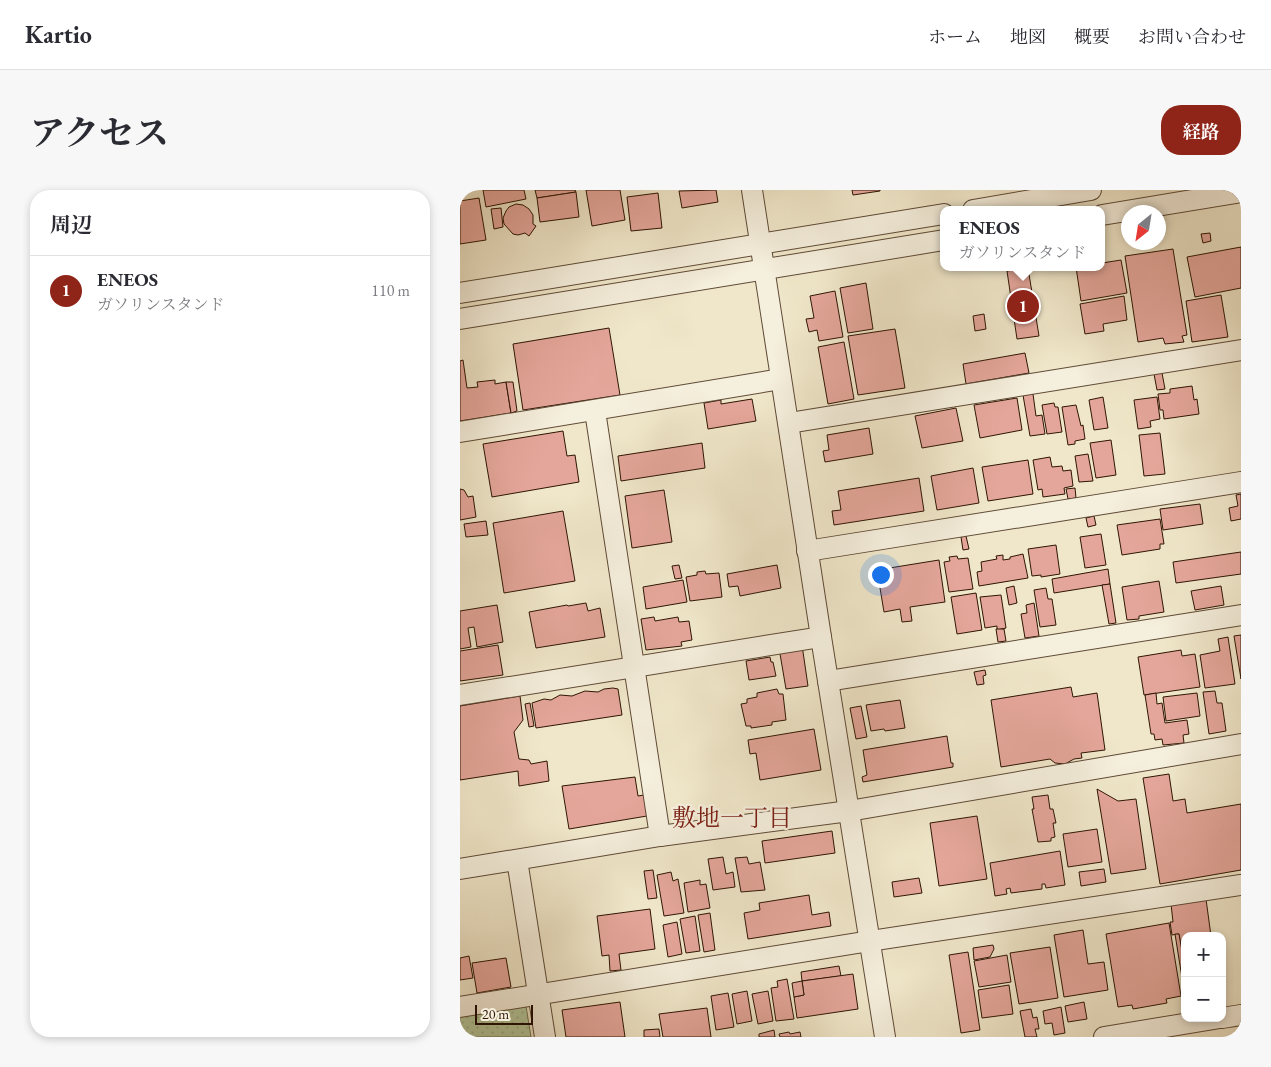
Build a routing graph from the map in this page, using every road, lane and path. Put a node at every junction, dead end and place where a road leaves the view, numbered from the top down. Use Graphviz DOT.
graph roads {
  1 [pos="752,190"];
  2 [pos="1091,190"];
  3 [pos="1241,192"];
  4 [pos="997,206"];
  5 [pos="940,215"];
  6 [pos="1105,215"];
  7 [pos="940,241"];
  8 [pos="760,245"];
  9 [pos="764,270"];
  10 [pos="460,293"];
  11 [pos="460,319"];
  12 [pos="1241,350"];
  13 [pos="781,379"];
  14 [pos="595,411"];
  15 [pos="789,423"];
  16 [pos="460,432"];
  17 [pos="1241,482"];
  18 [pos="807,552"];
  19 [pos="1241,615"];
  20 [pos="820,637"];
  21 [pos="634,666"];
  22 [pos="828,681"];
  23 [pos="460,695"];
  24 [pos="1241,744"];
  25 [pos="849,811"];
  26 [pos="660,836"];
  27 [pos="517,860"];
  28 [pos="460,869"];
  29 [pos="1241,885"];
  30 [pos="870,941"];
  31 [pos="538,995"];
  32 [pos="460,1007"];
  33 [pos="1241,1015"];
  34 [pos="1226,1017"];
  35 [pos="1196,1022"];
  36 [pos="545,1037"];
  37 [pos="885,1037"];
  38 [pos="1104,1037"];
  1 -- 8 [label="street"];
  2 -- 4 [label="street"];
  3 -- 6 [label="street"];
  5 -- 8 [label="street"];
  7 -- 9 [label="street"];
  8 -- 9 [label="street"];
  8 -- 10 [label="street"];
  9 -- 11 [label="street"];
  9 -- 13 [label="street"];
  12 -- 15 [label="street"];
  13 -- 14 [label="street"];
  13 -- 15 [label="street"];
  14 -- 16 [label="street"];
  14 -- 21 [label="street"];
  15 -- 18 [label="street"];
  17 -- 18 [label="street"];
  18 -- 20 [label="street"];
  19 -- 22 [label="street"];
  20 -- 21 [label="street"];
  20 -- 22 [label="street"];
  21 -- 23 [label="street"];
  21 -- 26 [label="street"];
  22 -- 25 [label="street"];
  24 -- 25 [label="street"];
  25 -- 26 [label="street"];
  25 -- 30 [label="street"];
  26 -- 27 [label="street"];
  27 -- 28 [label="street"];
  27 -- 31 [label="street"];
  29 -- 30 [label="street"];
  30 -- 31 [label="street"];
  30 -- 37 [label="street"];
  31 -- 32 [label="street"];
  31 -- 36 [label="street"];
  33 -- 34 [label="street"];
  35 -- 38 [label="street"];
}
